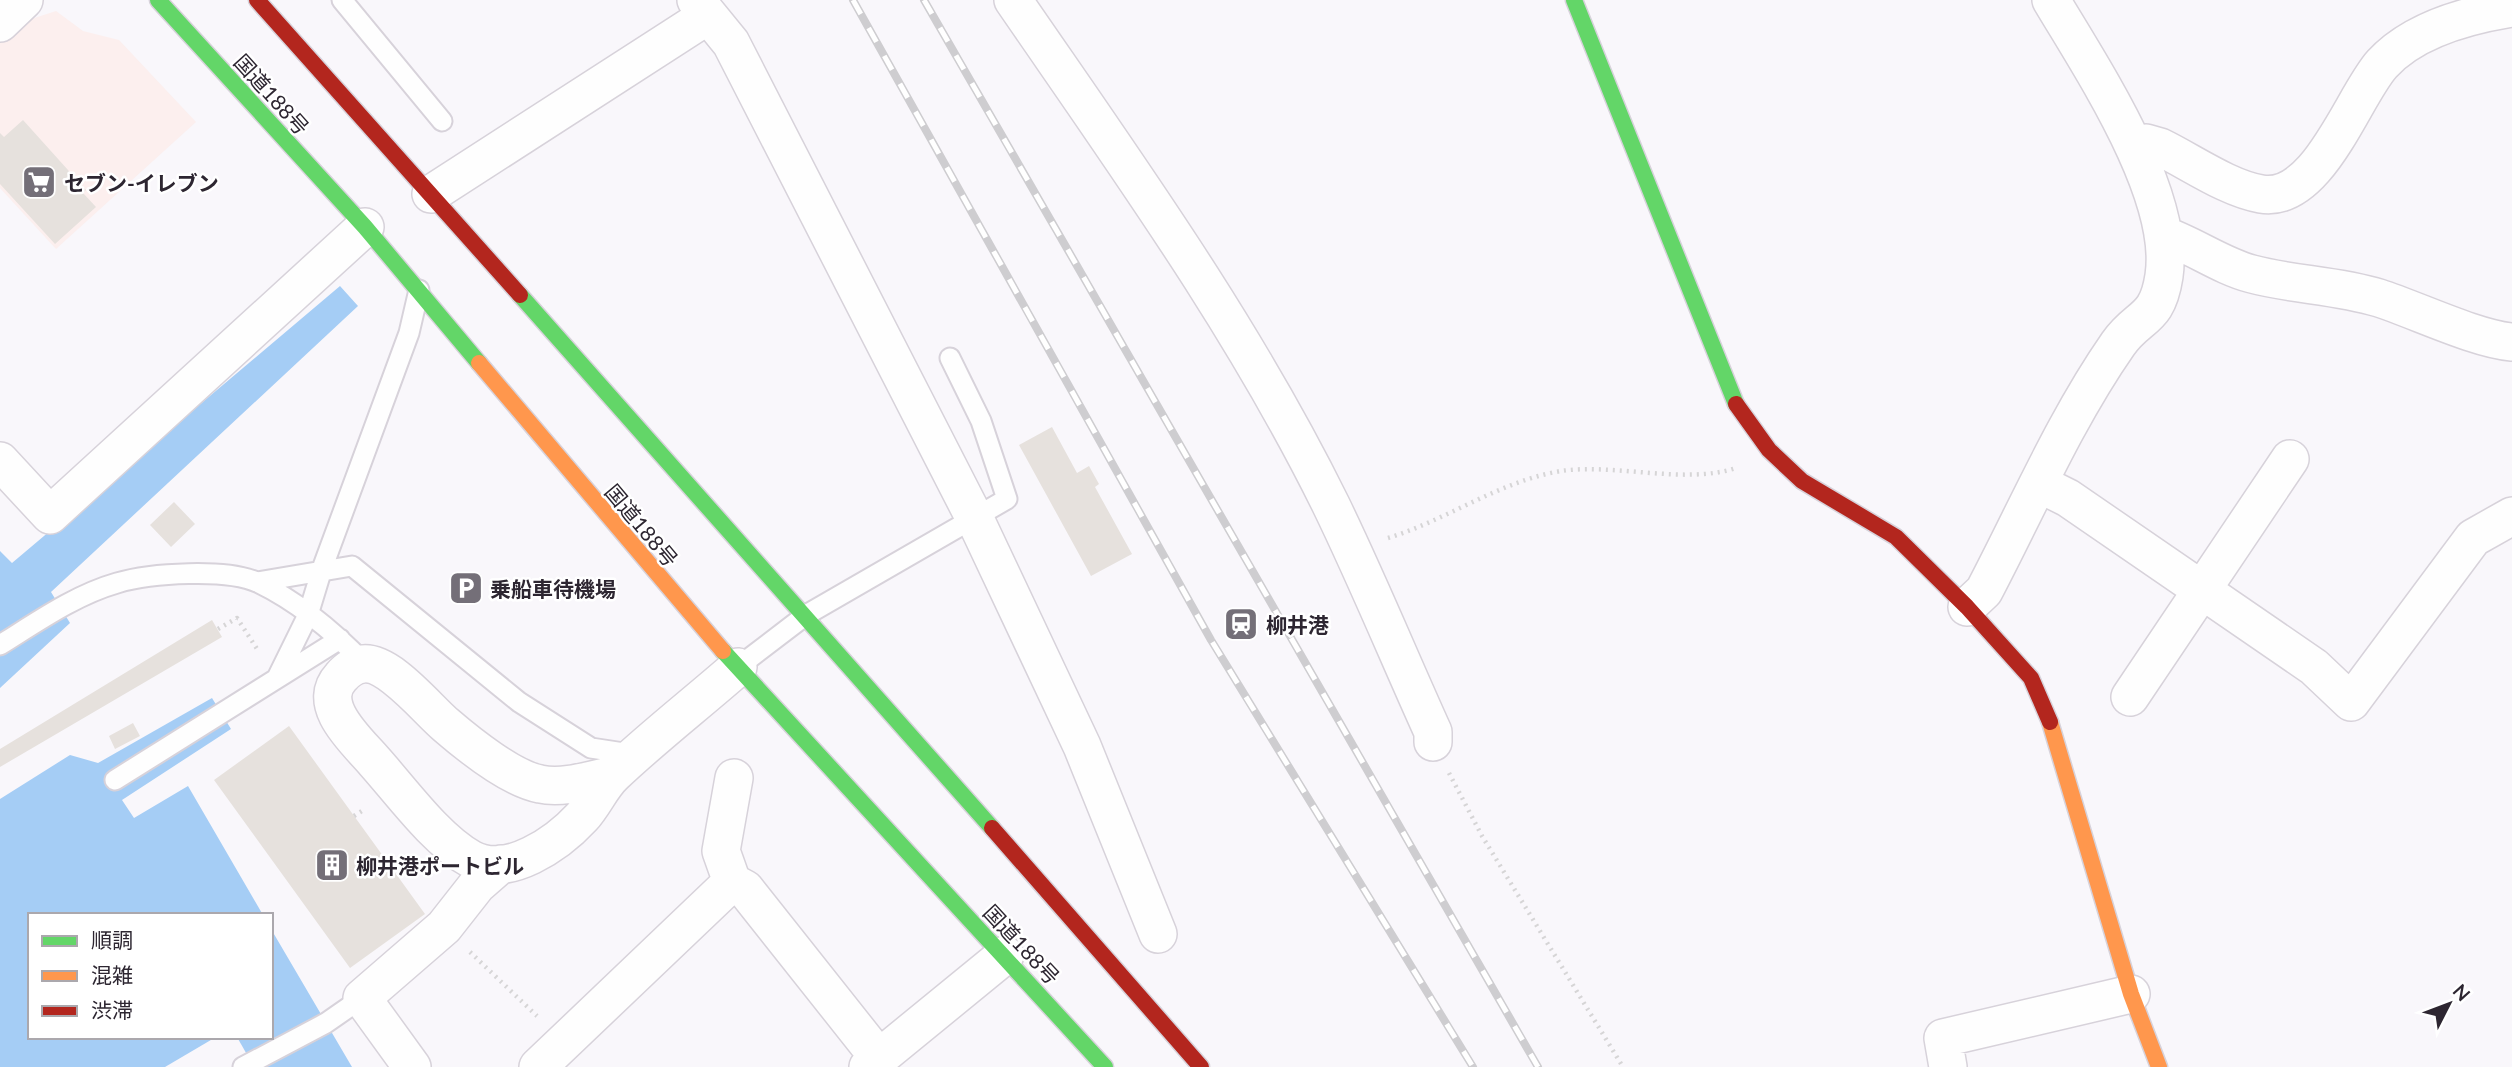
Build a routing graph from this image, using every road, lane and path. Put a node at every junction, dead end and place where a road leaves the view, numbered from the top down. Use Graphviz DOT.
graph roads {
  1 [pos="24,0"];
  2 [pos="158,0"];
  3 [pos="257,0"];
  4 [pos="342,0"];
  5 [pos="1013,0"];
  6 [pos="1574,0"];
  7 [pos="2052,0"];
  8 [pos="702,8"];
  9 [pos="2512,8"];
  10 [pos="0,23"];
  11 [pos="442,121"];
  12 [pos="2135,146"];
  13 [pos="431,194"];
  14 [pos="365,227"];
  15 [pos="2163,235"];
  16 [pos="419,290"];
  17 [pos="2512,342"];
  18 [pos="950,358"];
  19 [pos="1769,450"];
  20 [pos="2290,459"];
  21 [pos="0,461"];
  22 [pos="2040,484"];
  23 [pos="2512,516"];
  24 [pos="975,519"];
  25 [pos="1350,550"];
  26 [pos="322,569"];
  27 [pos="257,582"];
  28 [pos="2202,590"];
  29 [pos="1967,607"];
  30 [pos="308,615"];
  31 [pos="806,615"];
  32 [pos="0,645"];
  33 [pos="352,651"];
  34 [pos="738,667"];
  35 [pos="276,678"];
  36 [pos="2130,697"];
  37 [pos="1433,742"];
  38 [pos="625,765"];
  39 [pos="734,778"];
  40 [pos="115,779"];
  41 [pos="371,806"];
  42 [pos="354,816"];
  43 [pos="501,864"];
  44 [pos="732,882"];
  45 [pos="444,927"];
  46 [pos="1158,934"];
  47 [pos="1005,955"];
  48 [pos="2132,994"];
  49 [pos="362,998"];
  50 [pos="575,1055"];
  51 [pos="873,1063"];
  52 [pos="243,1067"];
  53 [pos="412,1067"];
  54 [pos="538,1067"];
  55 [pos="1105,1067"];
  56 [pos="1201,1067"];
  57 [pos="1623,1067"];
  58 [pos="1948,1067"];
  59 [pos="2159,1067"];
  1 -- 10 [label="street"];
  2 -- 14 [label="main road, 国道188号"];
  3 -- 13 [label="main road"];
  4 -- 11 [label="lane"];
  5 -- 25 [label="street"];
  6 -- 19 [label="main road"];
  7 -- 12 [label="street"];
  8 -- 13 [label="street"];
  8 -- 24 [label="street"];
  9 -- 12 [label="street"];
  12 -- 15 [label="street"];
  13 -- 31 [label="main road"];
  14 -- 16 [label="main road, 国道188号"];
  14 -- 21 [label="street"];
  15 -- 17 [label="street"];
  15 -- 22 [label="street"];
  16 -- 26 [label="lane"];
  16 -- 34 [label="main road, 国道188号"];
  18 -- 24 [label="lane"];
  19 -- 25 [label="path"];
  19 -- 29 [label="main road"];
  20 -- 28 [label="street"];
  22 -- 28 [label="street"];
  22 -- 29 [label="street"];
  23 -- 28 [label="street"];
  24 -- 31 [label="lane"];
  24 -- 46 [label="street"];
  25 -- 37 [label="street"];
  26 -- 27 [label="lane"];
  26 -- 30 [label="lane"];
  26 -- 38 [label="lane"];
  27 -- 30 [label="lane"];
  27 -- 32 [label="lane"];
  28 -- 36 [label="street"];
  29 -- 48 [label="main road"];
  30 -- 33 [label="lane"];
  30 -- 35 [label="lane"];
  31 -- 34 [label="lane"];
  31 -- 56 [label="main road"];
  33 -- 35 [label="lane"];
  33 -- 38 [label="street"];
  33 -- 43 [label="street"];
  34 -- 38 [label="street"];
  34 -- 47 [label="main road, 国道188号"];
  35 -- 40 [label="lane"];
  37 -- 57 [label="path"];
  38 -- 43 [label="street"];
  39 -- 44 [label="street"];
  41 -- 42 [label="path"];
  43 -- 45 [label="street"];
  44 -- 50 [label="street"];
  44 -- 51 [label="street"];
  45 -- 49 [label="street"];
  45 -- 50 [label="path"];
  47 -- 51 [label="street"];
  47 -- 55 [label="main road, 国道188号"];
  48 -- 58 [label="street"];
  48 -- 59 [label="main road"];
  49 -- 52 [label="lane"];
  49 -- 53 [label="street"];
  50 -- 54 [label="street"];
}
